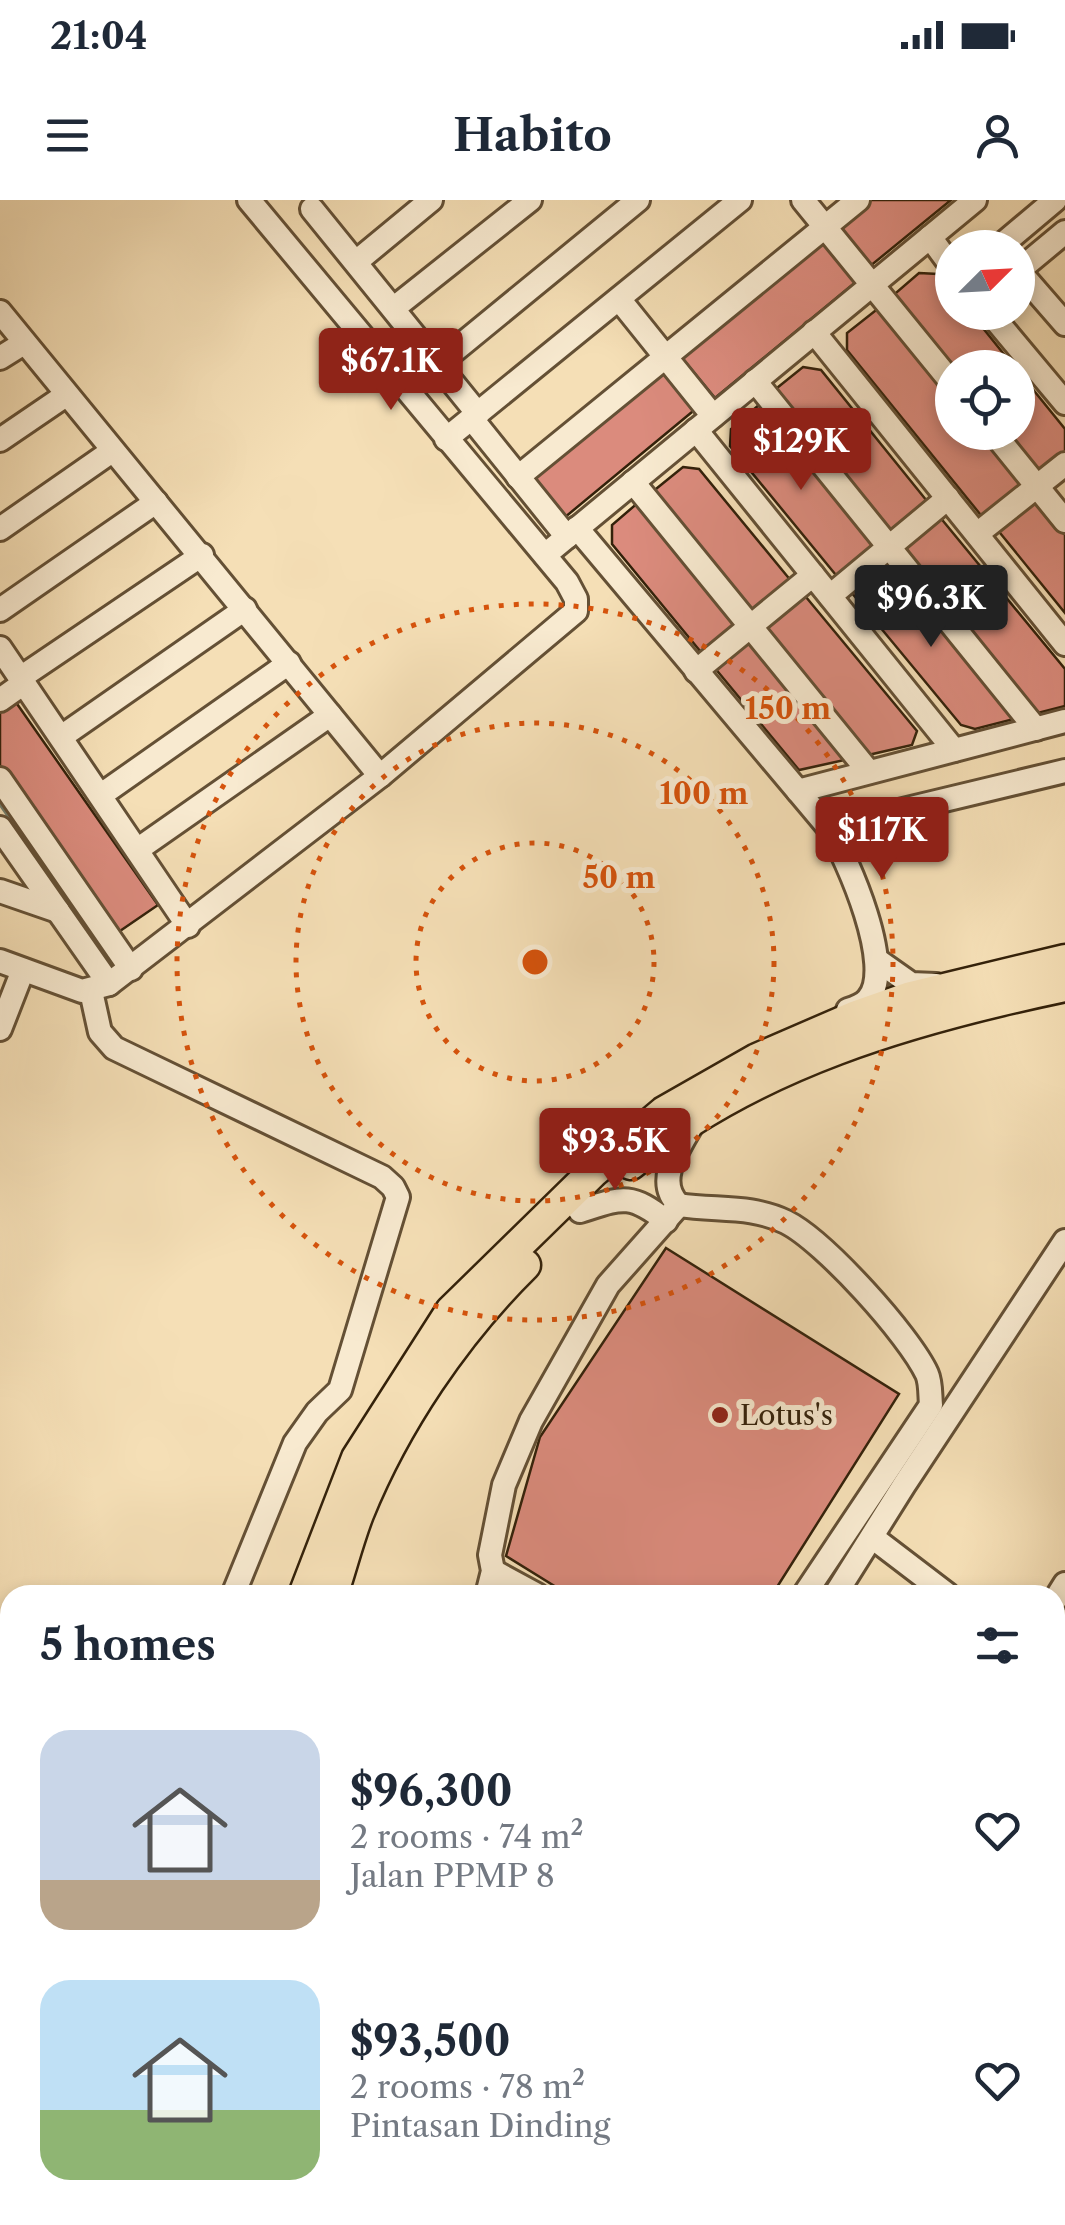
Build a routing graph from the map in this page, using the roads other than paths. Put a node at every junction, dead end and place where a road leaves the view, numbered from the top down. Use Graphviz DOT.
graph roads {
  1 [pos="249,200"];
  2 [pos="431,200"];
  3 [pos="530,200"];
  4 [pos="638,200"];
  5 [pos="740,200"];
  6 [pos="802,200"];
  7 [pos="858,200"];
  8 [pos="975,200"];
  9 [pos="1055,200"];
  10 [pos="318,204"];
  11 [pos="824,227"];
  12 [pos="1019,230"];
  13 [pos="1065,232"];
  14 [pos="280,237"];
  15 [pos="930,237"];
  16 [pos="935,244"];
  17 [pos="1035,256"];
  18 [pos="356,262"];
  19 [pos="872,284"];
  20 [pos="1035,290"];
  21 [pos="619,299"];
  22 [pos="394,308"];
  23 [pos="0,312"];
  24 [pos="1065,324"];
  25 [pos="1004,330"];
  26 [pos="814,332"];
  27 [pos="24,342"];
  28 [pos="665,356"];
  29 [pos="0,358"];
  30 [pos="935,362"];
  31 [pos="438,364"];
  32 [pos="755,381"];
  33 [pos="66,395"];
  34 [pos="1065,404"];
  35 [pos="475,417"];
  36 [pos="704,423"];
  37 [pos="0,440"];
  38 [pos="446,440"];
  39 [pos="1007,450"];
  40 [pos="112,451"];
  41 [pos="1065,464"];
  42 [pos="518,477"];
  43 [pos="632,482"];
  44 [pos="1036,486"];
  45 [pos="948,498"];
  46 [pos="156,502"];
  47 [pos="1065,521"];
  48 [pos="0,529"];
  49 [pos="572,532"];
  50 [pos="977,534"];
  51 [pos="890,547"];
  52 [pos="202,556"];
  53 [pos="544,556"];
  54 [pos="812,575"];
  55 [pos="830,596"];
  56 [pos="245,609"];
  57 [pos="0,610"];
  58 [pos="750,626"];
  59 [pos="1065,644"];
  60 [pos="0,648"];
  61 [pos="289,664"];
  62 [pos="696,670"];
  63 [pos="22,680"];
  64 [pos="0,700"];
  65 [pos="330,715"];
  66 [pos="1065,722"];
  67 [pos="1036,729"];
  68 [pos="61,737"];
  69 [pos="954,750"];
  70 [pos="1065,771"];
  71 [pos="869,772"];
  72 [pos="380,776"];
  73 [pos="0,779"];
  74 [pos="798,791"];
  75 [pos="101,795"];
  76 [pos="862,820"];
  77 [pos="0,828"];
  78 [pos="137,850"];
  79 [pos="0,890"];
  80 [pos="58,911"];
  81 [pos="188,926"];
  82 [pos="877,960"];
  83 [pos="1065,960"];
  84 [pos="0,961"];
  85 [pos="131,969"];
  86 [pos="23,970"];
  87 [pos="969,984"];
  88 [pos="1065,986"];
  89 [pos="100,988"];
  90 [pos="0,1029"];
  91 [pos="757,1059"];
  92 [pos="695,1119"];
  93 [pos="580,1211"];
  94 [pos="673,1213"];
  95 [pos="1065,1241"];
  96 [pos="895,1478"];
  97 [pos="872,1537"];
  98 [pos="494,1571"];
  99 [pos="237,1585"];
  100 [pos="308,1585"];
  101 [pos="335,1585"];
  102 [pos="490,1585"];
  103 [pos="519,1585"];
  104 [pos="812,1585"];
  105 [pos="841,1585"];
  106 [pos="933,1585"];
  1 -- 14 [label="street"];
  2 -- 18 [label="street"];
  3 -- 22 [label="street"];
  4 -- 31 [label="street"];
  5 -- 21 [label="street"];
  6 -- 11 [label="street"];
  7 -- 11 [label="street"];
  8 -- 15 [label="street"];
  9 -- 12 [label="street"];
  10 -- 14 [label="street"];
  10 -- 18 [label="street"];
  11 -- 19 [label="street"];
  11 -- 28 [label="street"];
  13 -- 17 [label="street"];
  14 -- 38 [label="street"];
  15 -- 16 [label="street"];
  15 -- 19 [label="street"];
  18 -- 22 [label="street"];
  19 -- 26 [label="street"];
  19 -- 30 [label="street"];
  20 -- 24 [label="street"];
  21 -- 28 [label="street"];
  21 -- 35 [label="street"];
  22 -- 31 [label="street"];
  23 -- 27 [label="street"];
  25 -- 34 [label="street"];
  26 -- 32 [label="street"];
  26 -- 45 [label="street"];
  27 -- 29 [label="street"];
  27 -- 33 [label="street"];
  28 -- 36 [label="street"];
  28 -- 42 [label="street"];
  31 -- 35 [label="street"];
  32 -- 36 [label="street"];
  32 -- 51 [label="street"];
  33 -- 37 [label="street"];
  33 -- 40 [label="street"];
  35 -- 38 [label="street"];
  35 -- 42 [label="street"];
  36 -- 43 [label="street"];
  36 -- 54 [label="street"];
  38 -- 53 [label="street"];
  39 -- 44 [label="street"];
  40 -- 46 [label="street"];
  40 -- 48 [label="street"];
  41 -- 44 [label="street"];
  42 -- 49 [label="street"];
  43 -- 49 [label="street"];
  43 -- 58 [label="street"];
  44 -- 47 [label="street"];
  44 -- 50 [label="street"];
  45 -- 50 [label="street"];
  45 -- 51 [label="street"];
  46 -- 52 [label="street"];
  46 -- 57 [label="street"];
  49 -- 53 [label="street"];
  49 -- 62 [label="street"];
  50 -- 59 [label="street"];
  51 -- 55 [label="street"];
  51 -- 67 [label="street"];
  52 -- 56 [label="street"];
  52 -- 63 [label="street"];
  53 -- 72 [label="street"];
  54 -- 55 [label="street"];
  54 -- 58 [label="street"];
  55 -- 69 [label="street"];
  56 -- 61 [label="street"];
  56 -- 68 [label="street"];
  58 -- 62 [label="street"];
  58 -- 71 [label="street"];
  60 -- 63 [label="street"];
  61 -- 65 [label="street"];
  61 -- 75 [label="street"];
  62 -- 74 [label="street"];
  63 -- 64 [label="street"];
  63 -- 68 [label="street"];
  65 -- 72 [label="street"];
  65 -- 78 [label="street"];
  66 -- 67 [label="street"];
  67 -- 69 [label="street"];
  68 -- 75 [label="street"];
  69 -- 71 [label="street"];
  70 -- 76 [label="street"];
  71 -- 74 [label="street"];
  72 -- 81 [label="street"];
  73 -- 85 [label="street"];
  74 -- 82 [label="street"];
  75 -- 78 [label="street"];
  77 -- 80 [label="street"];
  78 -- 81 [label="street"];
  79 -- 80 [label="street"];
  80 -- 89 [label="street"];
  81 -- 85 [label="street"];
  82 -- 87 [label="street"];
  82 -- 91 [label="street"];
  83 -- 87 [label="main road"];
  84 -- 86 [label="street"];
  85 -- 89 [label="street"];
  86 -- 89 [label="street"];
  86 -- 90 [label="street"];
  87 -- 91 [label="main road"];
  88 -- 92 [label="main road"];
  89 -- 99 [label="street"];
  91 -- 100 [label="main road"];
  92 -- 93 [label="main road"];
  92 -- 94 [label="street"];
  93 -- 94 [label="street"];
  93 -- 101 [label="main road"];
  94 -- 96 [label="street"];
  94 -- 98 [label="street"];
  95 -- 96 [label="street"];
  96 -- 97 [label="street"];
  96 -- 104 [label="street"];
  97 -- 105 [label="street"];
  97 -- 106 [label="street"];
  98 -- 102 [label="street"];
  98 -- 103 [label="street"];
}
